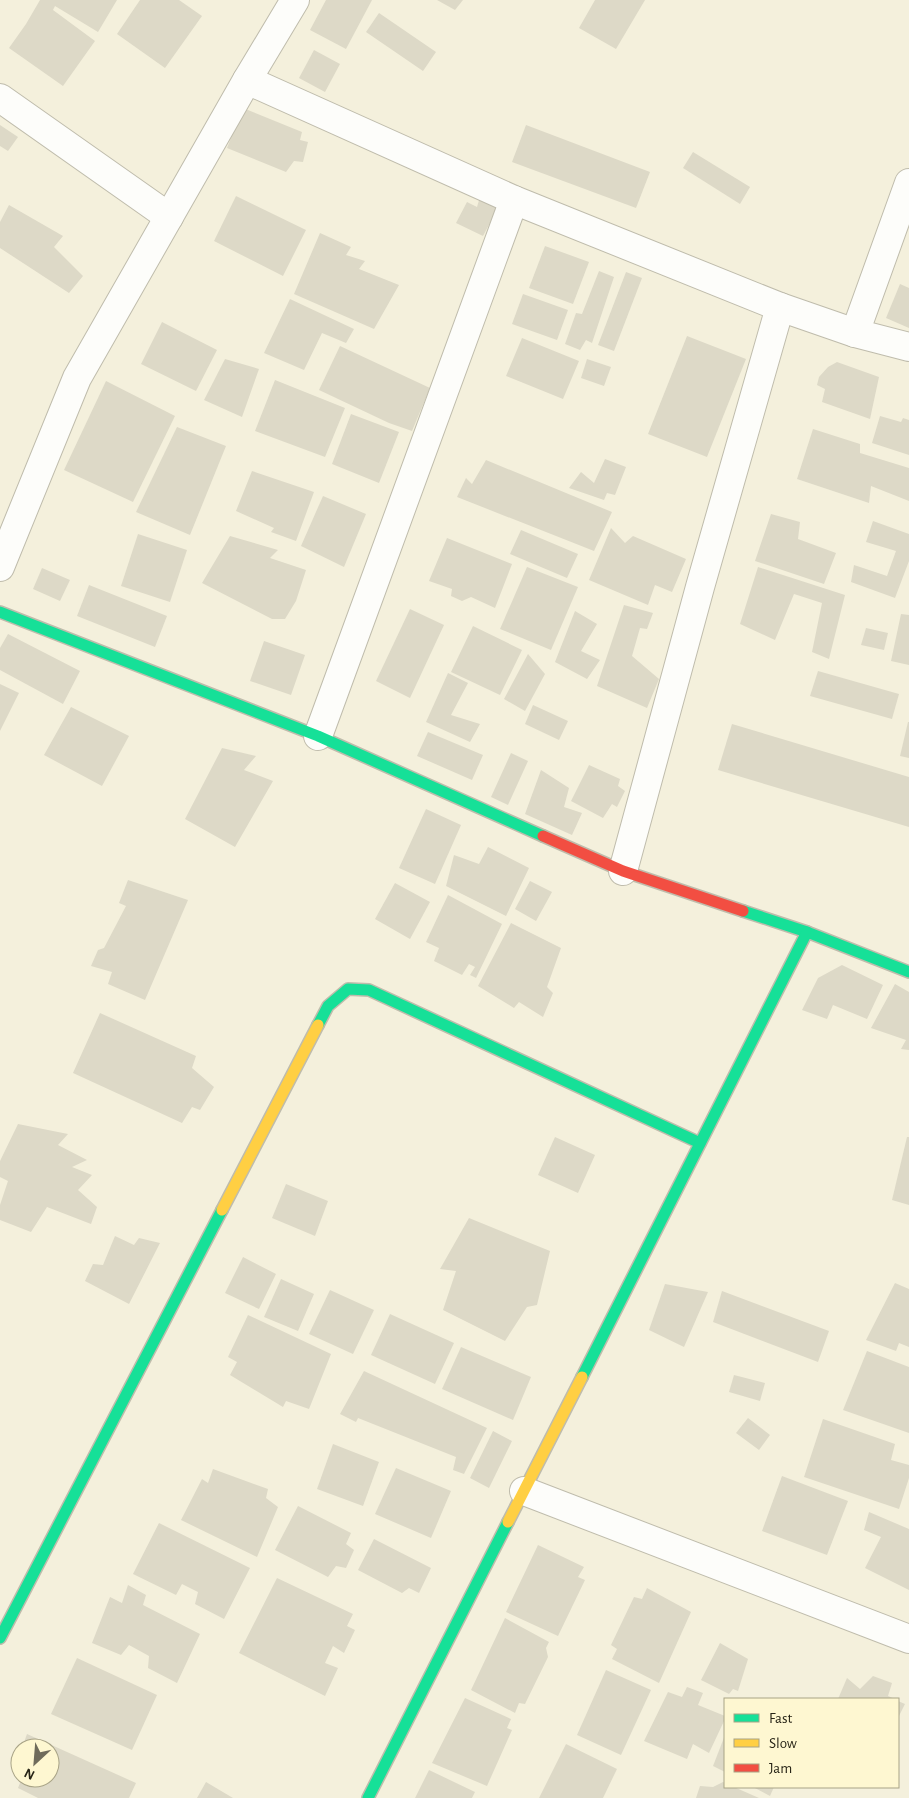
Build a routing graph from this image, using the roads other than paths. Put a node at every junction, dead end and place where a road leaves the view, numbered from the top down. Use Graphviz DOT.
graph roads {
  1 [pos="295,0"];
  2 [pos="247,80"];
  3 [pos="0,98"];
  4 [pos="909,183"];
  5 [pos="514,200"];
  6 [pos="169,217"];
  7 [pos="780,307"];
  8 [pos="855,333"];
  9 [pos="909,348"];
  10 [pos="0,566"];
  11 [pos="0,612"];
  12 [pos="318,736"];
  13 [pos="623,871"];
  14 [pos="807,932"];
  15 [pos="909,972"];
  16 [pos="700,1143"];
  17 [pos="524,1491"];
  18 [pos="0,1638"];
  19 [pos="909,1639"];
  20 [pos="368,1798"];
  1 -- 2 [label="street"];
  2 -- 5 [label="street"];
  2 -- 6 [label="street"];
  3 -- 6 [label="street"];
  4 -- 8 [label="street"];
  5 -- 7 [label="street"];
  5 -- 12 [label="street"];
  6 -- 10 [label="street"];
  7 -- 8 [label="street"];
  7 -- 13 [label="street"];
  8 -- 9 [label="street"];
  11 -- 12 [label="street"];
  12 -- 13 [label="street"];
  13 -- 14 [label="street"];
  14 -- 15 [label="street"];
  14 -- 16 [label="street"];
  16 -- 17 [label="street"];
  16 -- 18 [label="street"];
  17 -- 19 [label="street"];
  17 -- 20 [label="street"];
}
